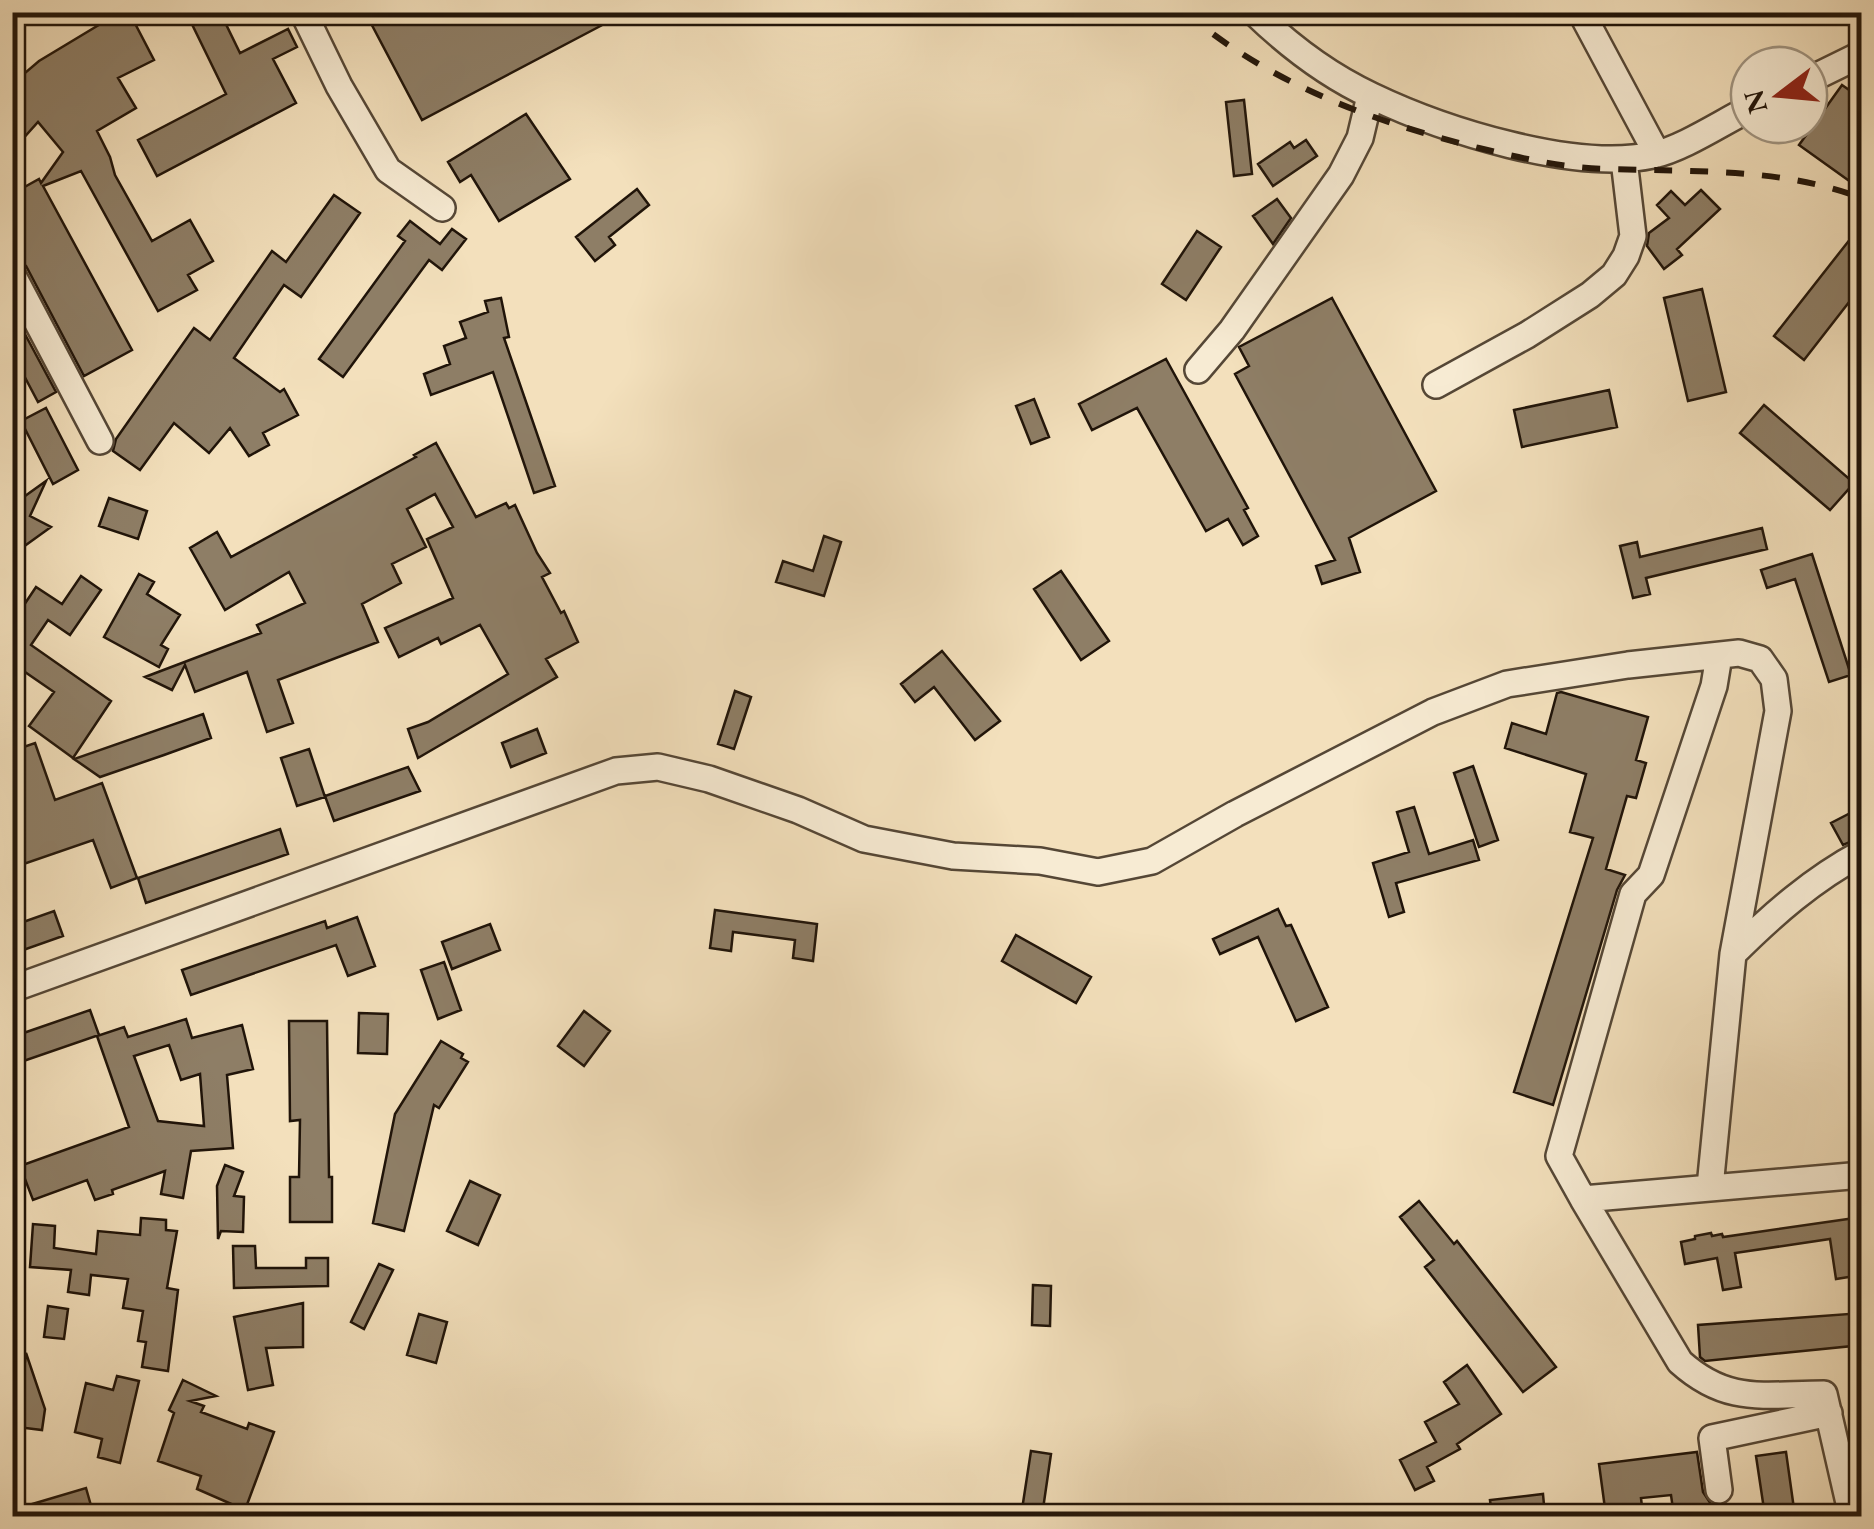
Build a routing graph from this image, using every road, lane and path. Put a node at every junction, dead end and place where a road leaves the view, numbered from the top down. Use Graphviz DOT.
graph roads {
  1 [pos="302,12"];
  2 [pos="1254,12"];
  3 [pos="1581,12"];
  4 [pos="1862,54"];
  5 [pos="1829,70"];
  6 [pos="1370,96"];
  7 [pos="1729,119"];
  8 [pos="1657,154"];
  9 [pos="1624,160"];
  10 [pos="442,208"];
  11 [pos="12,274"];
  12 [pos="1198,370"];
  13 [pos="1436,385"];
  14 [pos="100,440"];
  15 [pos="1719,656"];
  16 [pos="1862,852"];
  17 [pos="1733,954"];
  18 [pos="12,990"];
  19 [pos="1862,1175"];
  20 [pos="1710,1187"];
  21 [pos="1583,1198"];
  22 [pos="1829,1413"];
  23 [pos="1719,1490"];
  24 [pos="1852,1516"];
  1 -- 10 [label="street"];
  2 -- 6 [label="street"];
  3 -- 8 [label="street"];
  4 -- 5 [label="street"];
  6 -- 9 [label="street"];
  6 -- 12 [label="street"];
  7 -- 8 [label="street"];
  8 -- 9 [label="street"];
  9 -- 13 [label="street"];
  11 -- 14 [label="street"];
  15 -- 17 [label="street"];
  15 -- 18 [label="street"];
  15 -- 21 [label="street"];
  16 -- 17 [label="street"];
  17 -- 20 [label="street"];
  19 -- 20 [label="street"];
  20 -- 21 [label="street"];
  21 -- 22 [label="street"];
  22 -- 23 [label="street"];
  22 -- 24 [label="street"];
}
